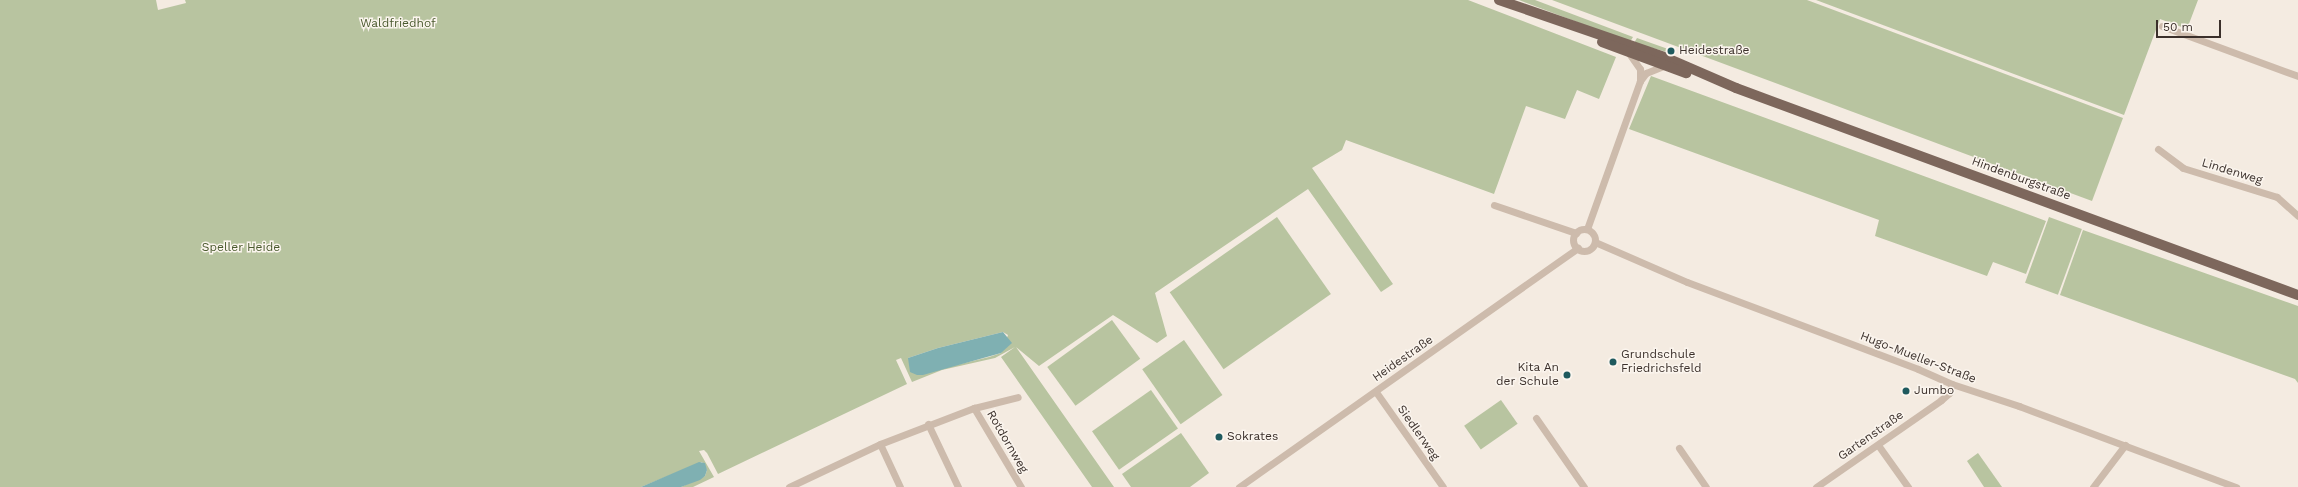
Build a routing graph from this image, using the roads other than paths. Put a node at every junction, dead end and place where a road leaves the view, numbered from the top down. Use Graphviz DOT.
graph roads {
  1 [pos="1499,0"];
  2 [pos="1550,19"];
  3 [pos="2162,26"];
  4 [pos="1629,53"];
  5 [pos="1663,66"];
  6 [pos="2298,76"];
  7 [pos="1640,81"];
  8 [pos="1736,88"];
  9 [pos="2158,149"];
  10 [pos="1494,205"];
  11 [pos="2298,216"];
  12 [pos="1587,229"];
  13 [pos="1576,233"];
  14 [pos="1595,242"];
  15 [pos="1578,248"];
  16 [pos="2298,295"];
  17 [pos="1952,384"];
  18 [pos="1376,392"];
  19 [pos="1018,397"];
  20 [pos="974,408"];
  21 [pos="1536,418"];
  22 [pos="928,424"];
  23 [pos="880,444"];
  24 [pos="1878,445"];
  25 [pos="2125,445"];
  26 [pos="1679,448"];
  27 [pos="789,487"];
  28 [pos="900,487"];
  29 [pos="958,487"];
  30 [pos="1021,487"];
  31 [pos="1239,487"];
  32 [pos="1443,487"];
  33 [pos="1584,487"];
  34 [pos="1706,487"];
  35 [pos="1816,487"];
  36 [pos="1908,487"];
  37 [pos="2094,487"];
  38 [pos="2236,487"];
  1 -- 2 [label="main road, Hindenburgstraße"];
  2 -- 4 [label="main road, Hindenburgstraße"];
  2 -- 8 [label="main road, Hindenburgstraße"];
  3 -- 6 [label="street"];
  4 -- 5 [label="main road, Hindenburgstraße"];
  4 -- 7 [label="street"];
  5 -- 7 [label="street"];
  5 -- 8 [label="main road, Hindenburgstraße"];
  7 -- 12 [label="street"];
  8 -- 16 [label="main road, Hindenburgstraße"];
  9 -- 11 [label="street, Lindenweg"];
  10 -- 13 [label="street"];
  12 -- 13 [label="street"];
  12 -- 14 [label="street"];
  13 -- 15 [label="street"];
  14 -- 15 [label="street, Heidestraße"];
  14 -- 17 [label="street, Hugo-Mueller-Straße"];
  15 -- 18 [label="street, Heidestraße"];
  17 -- 24 [label="street, Gartenstraße"];
  17 -- 25 [label="street, Hugo-Mueller-Straße"];
  18 -- 31 [label="street, Heidestraße"];
  18 -- 32 [label="street, Siedlerweg"];
  19 -- 20 [label="street, Rotdornweg"];
  20 -- 22 [label="street, Rotdornweg"];
  20 -- 30 [label="street, Rotdornweg"];
  21 -- 33 [label="street"];
  22 -- 23 [label="street, Rotdornweg"];
  22 -- 29 [label="street"];
  23 -- 27 [label="street, Rotdornweg"];
  23 -- 28 [label="street"];
  24 -- 35 [label="street, Gartenstraße"];
  24 -- 36 [label="street"];
  25 -- 37 [label="street"];
  25 -- 38 [label="street, Hugo-Mueller-Straße"];
  26 -- 34 [label="street"];
}
